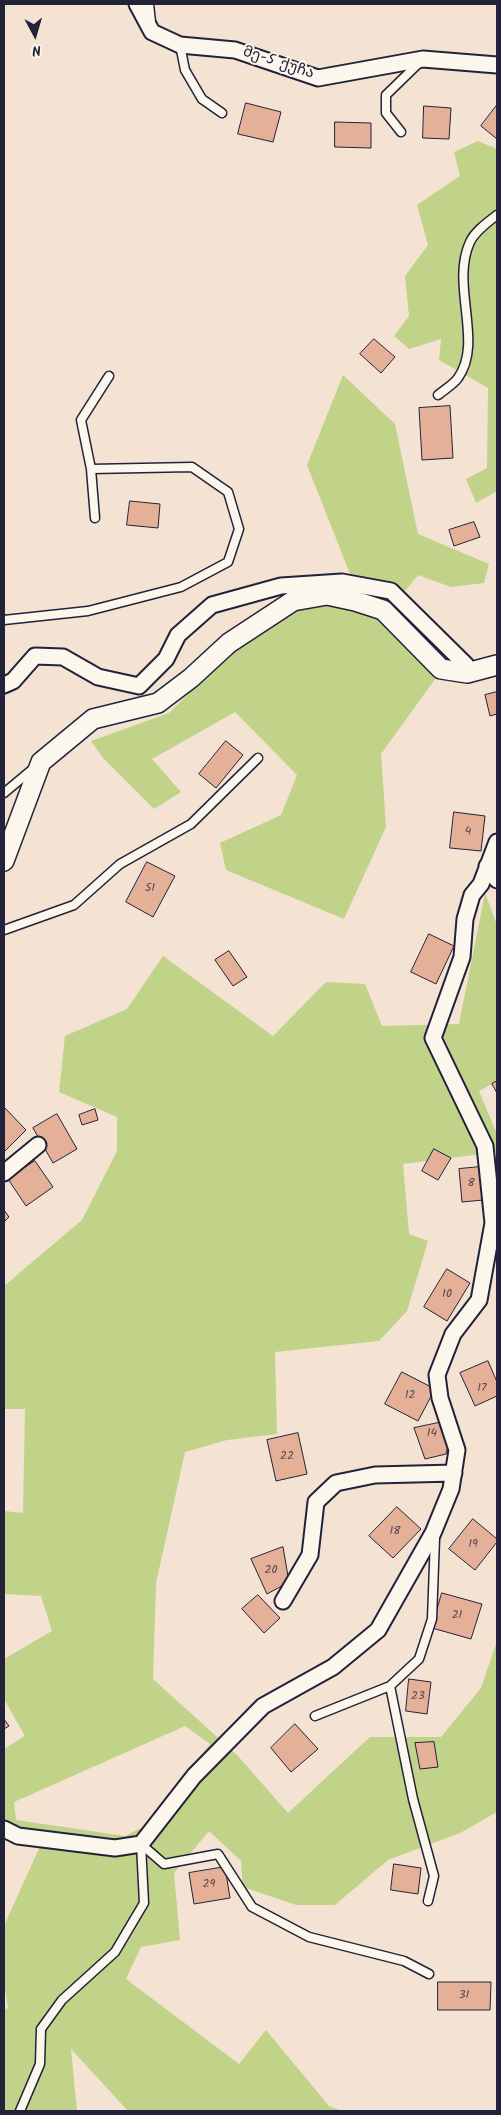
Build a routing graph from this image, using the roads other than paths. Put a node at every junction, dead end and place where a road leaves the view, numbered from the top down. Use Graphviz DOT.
graph roads {
  1 [pos="138,4"];
  2 [pos="149,4"];
  3 [pos="152,32"];
  4 [pos="180,45"];
  5 [pos="423,59"];
  6 [pos="497,65"];
  7 [pos="222,112"];
  8 [pos="401,132"];
  9 [pos="497,215"];
  10 [pos="110,376"];
  11 [pos="438,395"];
  12 [pos="91,469"];
  13 [pos="95,518"];
  14 [pos="4,620"];
  15 [pos="497,665"];
  16 [pos="467,673"];
  17 [pos="4,685"];
  18 [pos="258,758"];
  19 [pos="41,762"];
  20 [pos="4,792"];
  21 [pos="497,842"];
  22 [pos="4,861"];
  23 [pos="487,866"];
  24 [pos="497,880"];
  25 [pos="4,930"];
  26 [pos="38,1145"];
  27 [pos="4,1172"];
  28 [pos="454,1473"];
  29 [pos="436,1526"];
  30 [pos="283,1601"];
  31 [pos="390,1686"];
  32 [pos="315,1716"];
  33 [pos="4,1829"];
  34 [pos="141,1844"];
  35 [pos="428,1901"];
  36 [pos="429,1974"];
  37 [pos="20,2111"];
  1 -- 3 [label="street"];
  2 -- 3 [label="lane"];
  3 -- 4 [label="street, მე-5 ქუჩა"];
  4 -- 5 [label="street, მე-5 ქუჩა"];
  4 -- 7 [label="lane"];
  5 -- 6 [label="street, მე-5 ქუჩა"];
  5 -- 8 [label="lane"];
  9 -- 11 [label="lane"];
  10 -- 12 [label="lane"];
  12 -- 13 [label="lane"];
  12 -- 14 [label="lane"];
  15 -- 16 [label="street"];
  16 -- 17 [label="street"];
  16 -- 19 [label="street"];
  18 -- 25 [label="lane"];
  19 -- 20 [label="lane"];
  19 -- 22 [label="street"];
  21 -- 23 [label="street"];
  23 -- 24 [label="street"];
  23 -- 28 [label="street"];
  26 -- 27 [label="street"];
  28 -- 29 [label="street"];
  28 -- 30 [label="street"];
  29 -- 31 [label="lane"];
  29 -- 34 [label="street"];
  31 -- 32 [label="lane"];
  31 -- 35 [label="lane"];
  33 -- 34 [label="street"];
  34 -- 36 [label="lane"];
  34 -- 37 [label="lane"];
}
